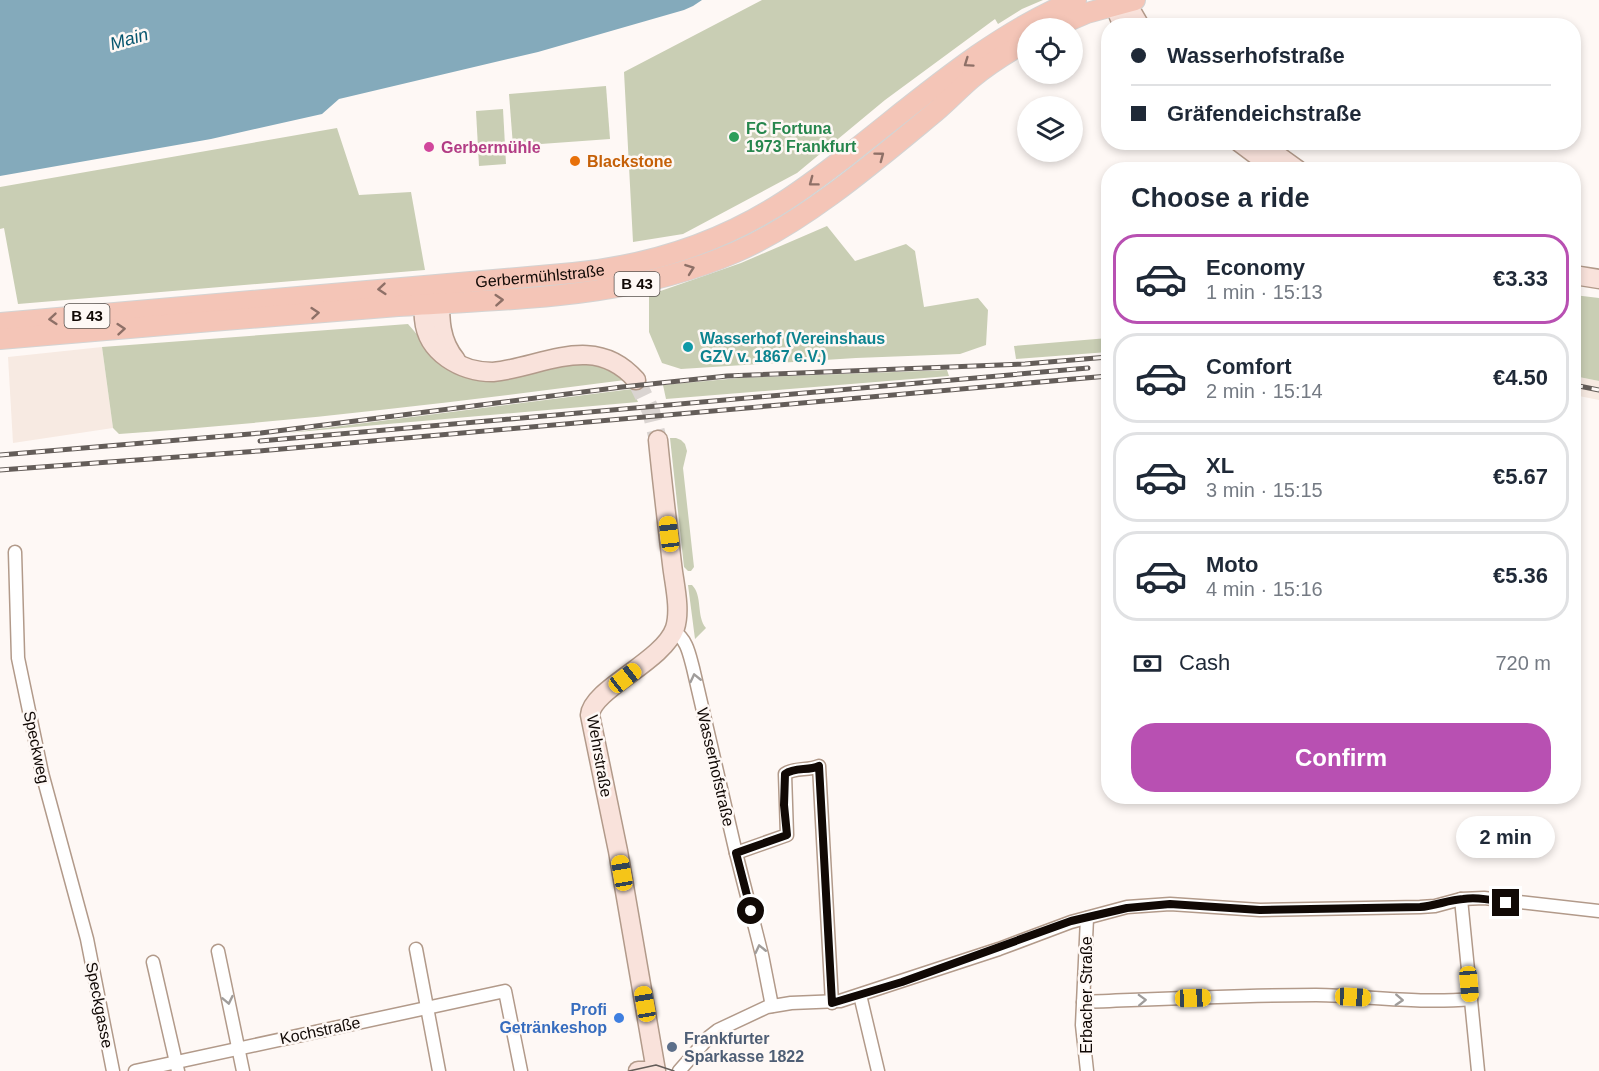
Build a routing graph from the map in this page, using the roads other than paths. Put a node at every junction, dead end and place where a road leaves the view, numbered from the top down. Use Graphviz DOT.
graph roads {
  1 [pos="1076,0"];
  2 [pos="1122,1"];
  3 [pos="1078,18"];
  4 [pos="1123,18"];
  5 [pos="1134,18"];
  6 [pos="1017,48"];
  7 [pos="1250,150"];
  8 [pos="1270,150"];
  9 [pos="1266,162"];
  10 [pos="1287,162"];
  11 [pos="1581,276"];
  12 [pos="1599,279"];
  13 [pos="440,284"];
  14 [pos="1581,288"];
  15 [pos="1599,290"];
  16 [pos="432,304"];
  17 [pos="0,323"];
  18 [pos="0,339"];
  19 [pos="636,380"];
  20 [pos="658,440"];
  21 [pos="15,552"];
  22 [pos="674,631"];
  23 [pos="736,853"];
  24 [pos="1461,899"];
  25 [pos="1599,912"];
  26 [pos="1087,918"];
  27 [pos="87,939"];
  28 [pos="416,949"];
  29 [pos="218,951"];
  30 [pos="153,962"];
  31 [pos="860,995"];
  32 [pos="1471,999"];
  33 [pos="1083,1002"];
  34 [pos="832,1003"];
  35 [pos="772,1006"];
  36 [pos="426,1007"];
  37 [pos="238,1048"];
  38 [pos="177,1066"];
  39 [pos="113,1071"];
  40 [pos="135,1071"];
  41 [pos="243,1071"];
  42 [pos="439,1071"];
  43 [pos="521,1071"];
  44 [pos="638,1071"];
  45 [pos="651,1071"];
  46 [pos="656,1071"];
  47 [pos="679,1071"];
  48 [pos="878,1071"];
  49 [pos="1087,1071"];
  50 [pos="1478,1071"];
  1 -- 13 [label="main road, Gerbermühlstraße / B 43, one-way"];
  2 -- 3 [label="main road"];
  2 -- 4 [label="street"];
  2 -- 5 [label="street"];
  16 -- 6 [label="main road, Gerbermühlstraße / B 43, one-way"];
  7 -- 9 [label="street"];
  8 -- 10 [label="street"];
  11 -- 12 [label="street"];
  13 -- 16 [label="street"];
  13 -- 17 [label="main road, Gerbermühlstraße / B 43, one-way"];
  14 -- 15 [label="street"];
  18 -- 16 [label="main road, Gerbermühlstraße / B 43, one-way"];
  16 -- 19 [label="street"];
  20 -- 22 [label="street"];
  21 -- 27 [label="street, Speckweg"];
  23 -- 22 [label="street, Wasserhofstraße, one-way"];
  22 -- 46 [label="street, Wehrstraße"];
  23 -- 34 [label="street"];
  35 -- 23 [label="street, Wasserhofstraße, one-way"];
  24 -- 25 [label="street"];
  24 -- 26 [label="street"];
  24 -- 32 [label="street"];
  26 -- 31 [label="street"];
  26 -- 33 [label="street, Erbacher Straße"];
  27 -- 39 [label="street, Speckgasse"];
  28 -- 36 [label="street"];
  29 -- 37 [label="street, one-way"];
  30 -- 38 [label="street"];
  31 -- 34 [label="street"];
  31 -- 48 [label="street"];
  33 -- 32 [label="street, one-way"];
  32 -- 50 [label="street"];
  33 -- 49 [label="street, Erbacher Straße"];
  34 -- 35 [label="street"];
  35 -- 47 [label="street"];
  36 -- 37 [label="street, Kochstraße"];
  36 -- 42 [label="street"];
  36 -- 43 [label="street, Kochstraße"];
  37 -- 38 [label="street, Kochstraße"];
  37 -- 41 [label="street"];
  38 -- 40 [label="street, Kochstraße"];
  44 -- 45 [label="street"];
}
